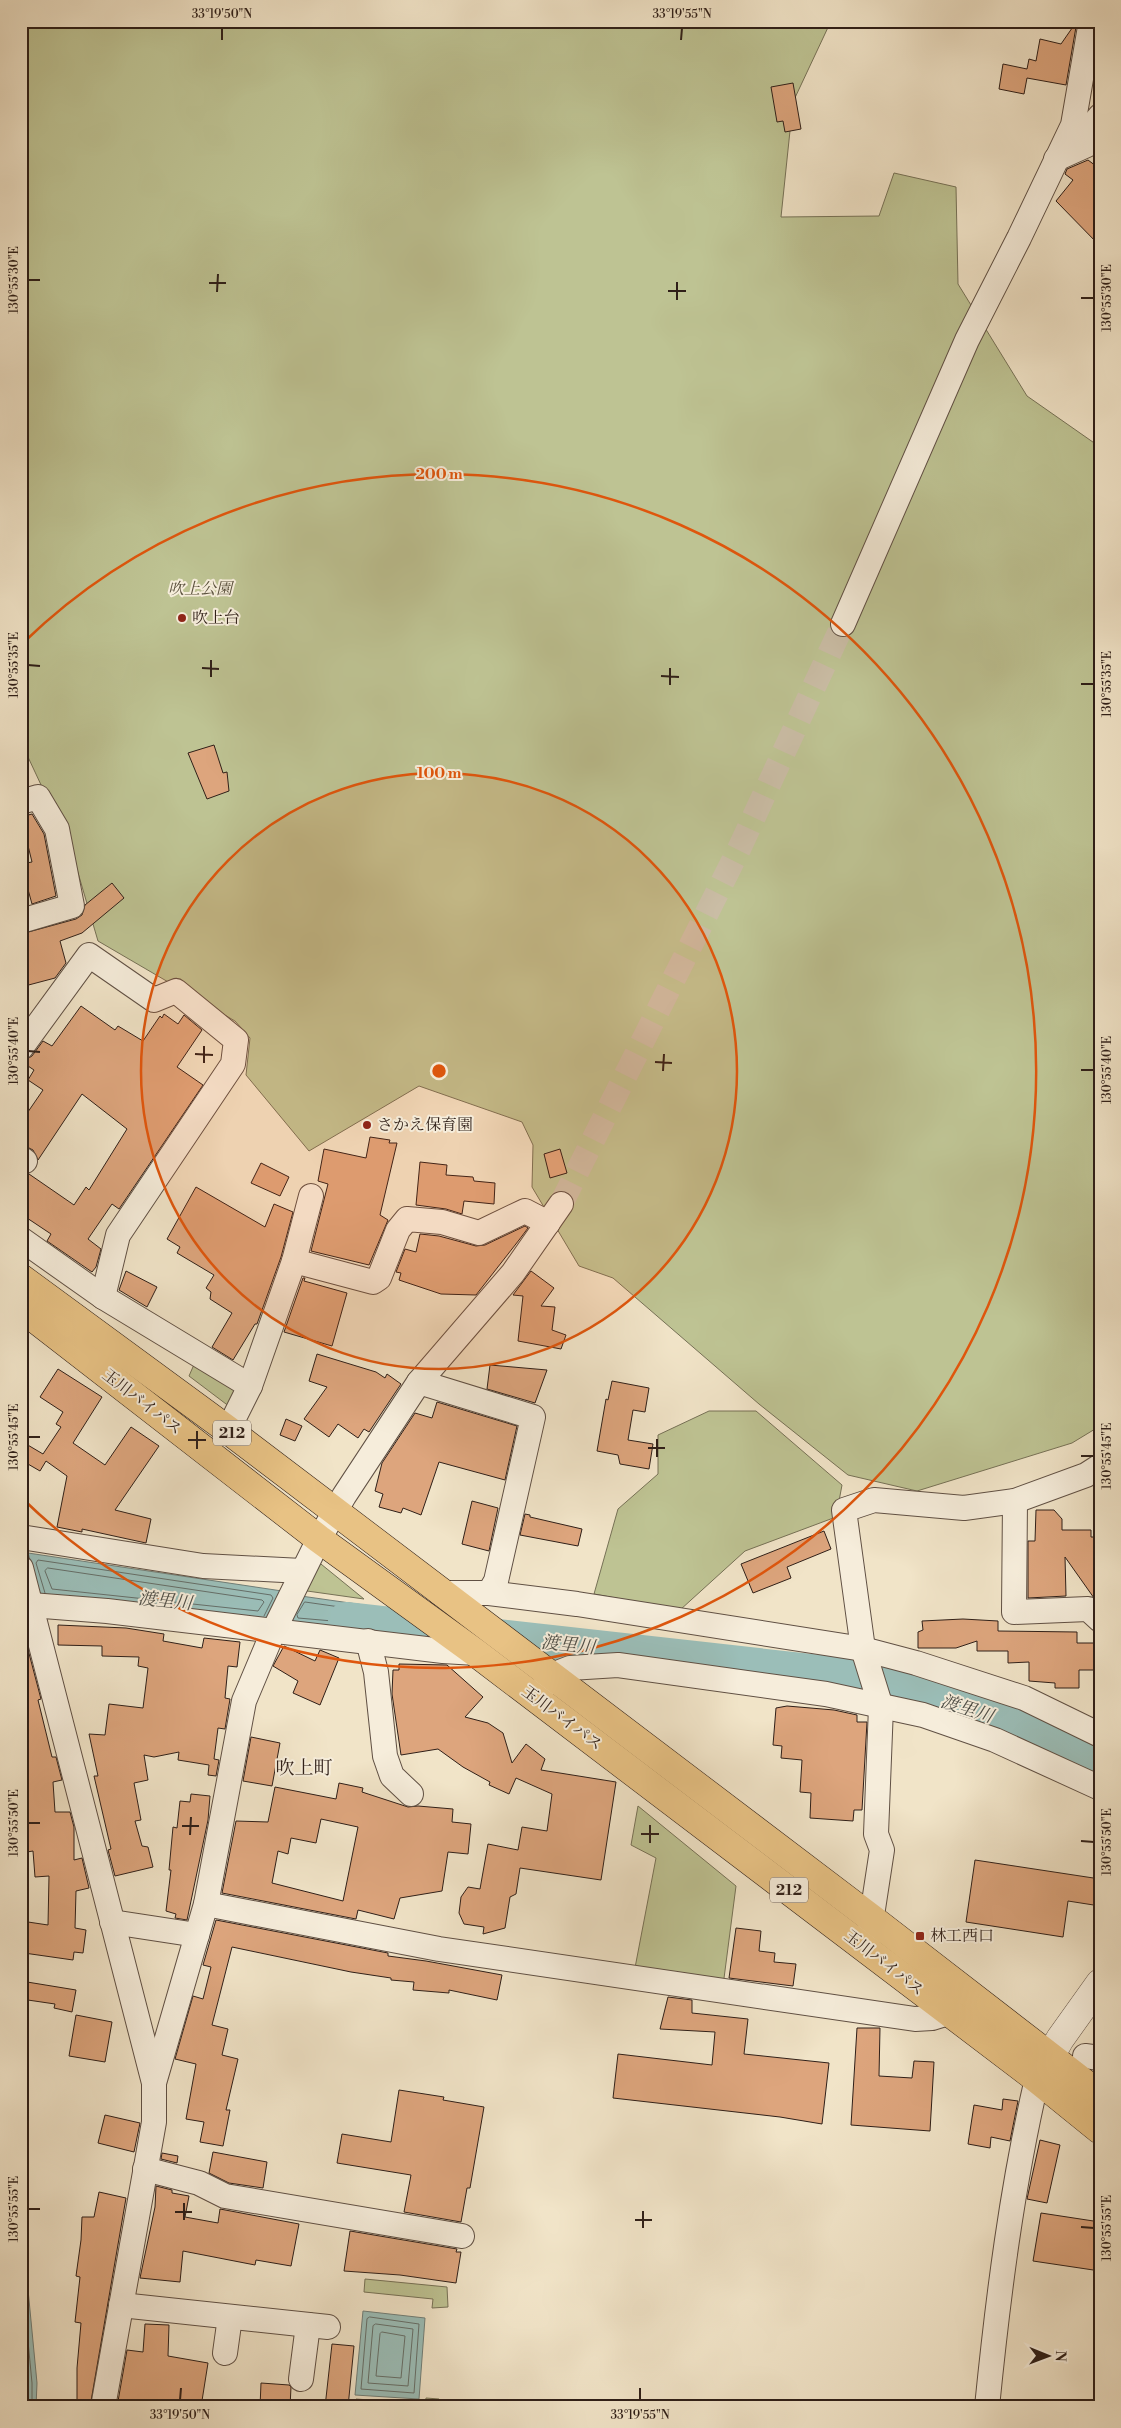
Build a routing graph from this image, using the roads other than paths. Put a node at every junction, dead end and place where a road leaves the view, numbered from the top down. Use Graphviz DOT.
graph roads {
  1 [pos="1091,21"];
  2 [pos="1100,116"];
  3 [pos="1056,159"];
  4 [pos="843,624"];
  5 [pos="21,802"];
  6 [pos="21,921"];
  7 [pos="21,1048"];
  8 [pos="311,1196"];
  9 [pos="21,1239"];
  10 [pos="294,1261"];
  11 [pos="21,1278"];
  12 [pos="103,1297"];
  13 [pos="21,1308"];
  14 [pos="419,1382"];
  15 [pos="250,1386"];
  16 [pos="228,1430"];
  17 [pos="1100,1466"];
  18 [pos="1016,1502"];
  19 [pos="335,1512"];
  20 [pos="21,1537"];
  21 [pos="319,1539"];
  22 [pos="21,1568"];
  23 [pos="302,1571"];
  24 [pos="440,1592"];
  25 [pos="489,1593"];
  26 [pos="31,1605"];
  27 [pos="1100,1620"];
  28 [pos="273,1632"];
  29 [pos="368,1641"];
  30 [pos="863,1649"];
  31 [pos="476,1653"];
  32 [pos="552,1675"];
  33 [pos="536,1698"];
  34 [pos="881,1707"];
  35 [pos="1100,1735"];
  36 [pos="1100,1788"];
  37 [pos="411,1794"];
  38 [pos="206,1904"];
  39 [pos="872,1918"];
  40 [pos="112,1922"];
  41 [pos="197,1935"];
  42 [pos="867,1949"];
  43 [pos="1100,1983"];
  44 [pos="948,2013"];
  45 [pos="1050,2055"];
  46 [pos="1038,2079"];
  47 [pos="154,2083"];
  48 [pos="1100,2095"];
  49 [pos="1100,2130"];
  50 [pos="145,2169"];
  51 [pos="462,2236"];
  52 [pos="121,2306"];
  53 [pos="230,2317"];
  54 [pos="226,2353"];
  55 [pos="301,2379"];
  56 [pos="103,2407"];
  57 [pos="988,2407"];
  1 -- 3 [label="street"];
  2 -- 3 [label="street"];
  3 -- 4 [label="street"];
  5 -- 6 [label="street"];
  7 -- 12 [label="street"];
  8 -- 10 [label="street"];
  9 -- 12 [label="street"];
  10 -- 14 [label="street"];
  10 -- 15 [label="street"];
  11 -- 16 [label="highway, 玉川バイパス / 212"];
  12 -- 15 [label="street"];
  13 -- 21 [label="highway, 玉川バイパス / 212"];
  14 -- 19 [label="street"];
  14 -- 25 [label="street"];
  15 -- 16 [label="street"];
  16 -- 19 [label="highway, 玉川バイパス / 212"];
  17 -- 18 [label="street"];
  18 -- 27 [label="street"];
  18 -- 30 [label="street"];
  19 -- 21 [label="street"];
  19 -- 24 [label="highway, 玉川バイパス / 212"];
  20 -- 23 [label="street"];
  21 -- 23 [label="street"];
  21 -- 31 [label="highway, 玉川バイパス / 212"];
  22 -- 26 [label="street"];
  23 -- 28 [label="street"];
  24 -- 25 [label="street"];
  24 -- 32 [label="highway, 玉川バイパス / 212"];
  25 -- 30 [label="street"];
  26 -- 28 [label="street"];
  26 -- 40 [label="street"];
  28 -- 29 [label="street"];
  28 -- 38 [label="street"];
  29 -- 31 [label="street"];
  29 -- 37 [label="street"];
  30 -- 34 [label="street"];
  30 -- 35 [label="street"];
  31 -- 33 [label="highway, 玉川バイパス / 212"];
  32 -- 33 [label="street"];
  32 -- 34 [label="street"];
  32 -- 39 [label="highway, 玉川バイパス / 212"];
  33 -- 42 [label="highway, 玉川バイパス / 212"];
  34 -- 36 [label="street"];
  34 -- 39 [label="street"];
  38 -- 41 [label="street"];
  38 -- 44 [label="street"];
  39 -- 42 [label="street"];
  39 -- 45 [label="highway, 玉川バイパス / 212"];
  40 -- 41 [label="street"];
  40 -- 47 [label="street"];
  41 -- 47 [label="street"];
  42 -- 44 [label="highway, 玉川バイパス / 212"];
  43 -- 45 [label="street"];
  44 -- 46 [label="highway, 玉川バイパス / 212"];
  45 -- 46 [label="street"];
  45 -- 48 [label="highway, 玉川バイパス / 212"];
  46 -- 49 [label="highway, 玉川バイパス / 212"];
  46 -- 57 [label="street"];
  47 -- 50 [label="street"];
  50 -- 51 [label="street"];
  50 -- 52 [label="street"];
  52 -- 53 [label="street"];
  52 -- 56 [label="street"];
  53 -- 54 [label="street"];
  53 -- 55 [label="street"];
}
